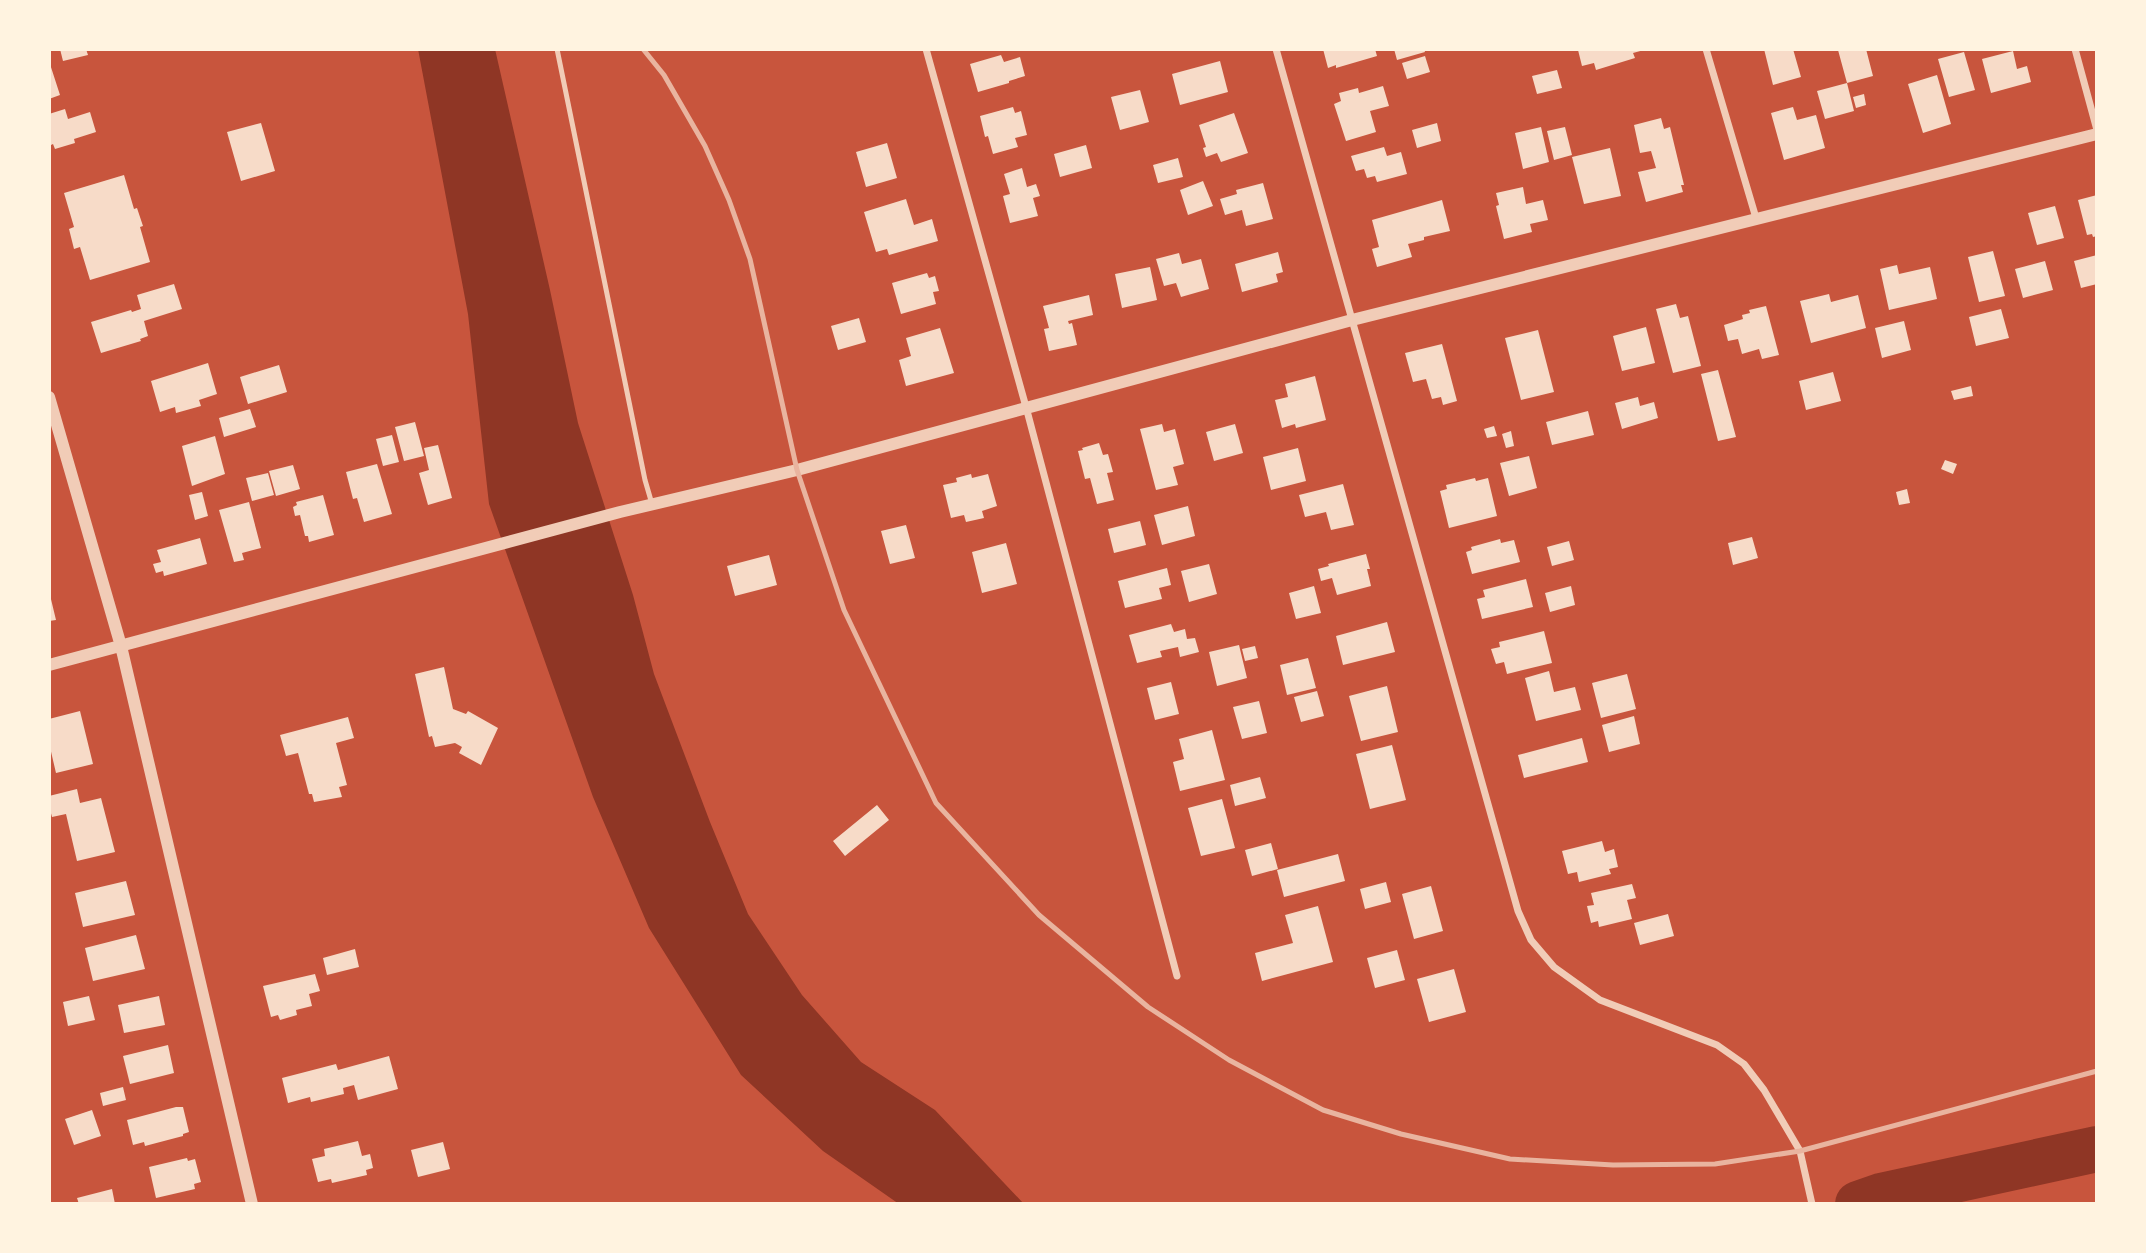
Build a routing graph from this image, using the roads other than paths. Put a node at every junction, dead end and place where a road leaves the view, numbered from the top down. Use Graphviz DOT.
graph roads {
  1 [pos="557,49"];
  2 [pos="926,49"];
  3 [pos="1276,49"];
  4 [pos="1706,49"];
  5 [pos="2075,49"];
  6 [pos="2097,132"];
  7 [pos="1756,218"];
  8 [pos="1352,320"];
  9 [pos="49,397"];
  10 [pos="1026,407"];
  11 [pos="652,504"];
  12 [pos="121,646"];
  13 [pos="49,665"];
  14 [pos="1177,976"];
  15 [pos="253,1204"];
  16 [pos="1812,1204"];
  1 -- 11 [label="lane"];
  2 -- 10 [label="street"];
  3 -- 8 [label="street"];
  4 -- 7 [label="street"];
  5 -- 6 [label="street"];
  6 -- 7 [label="street"];
  7 -- 8 [label="street"];
  8 -- 10 [label="street"];
  8 -- 16 [label="street"];
  9 -- 12 [label="street"];
  10 -- 11 [label="street"];
  10 -- 14 [label="street"];
  11 -- 12 [label="street"];
  12 -- 13 [label="street"];
  12 -- 15 [label="street"];
}
